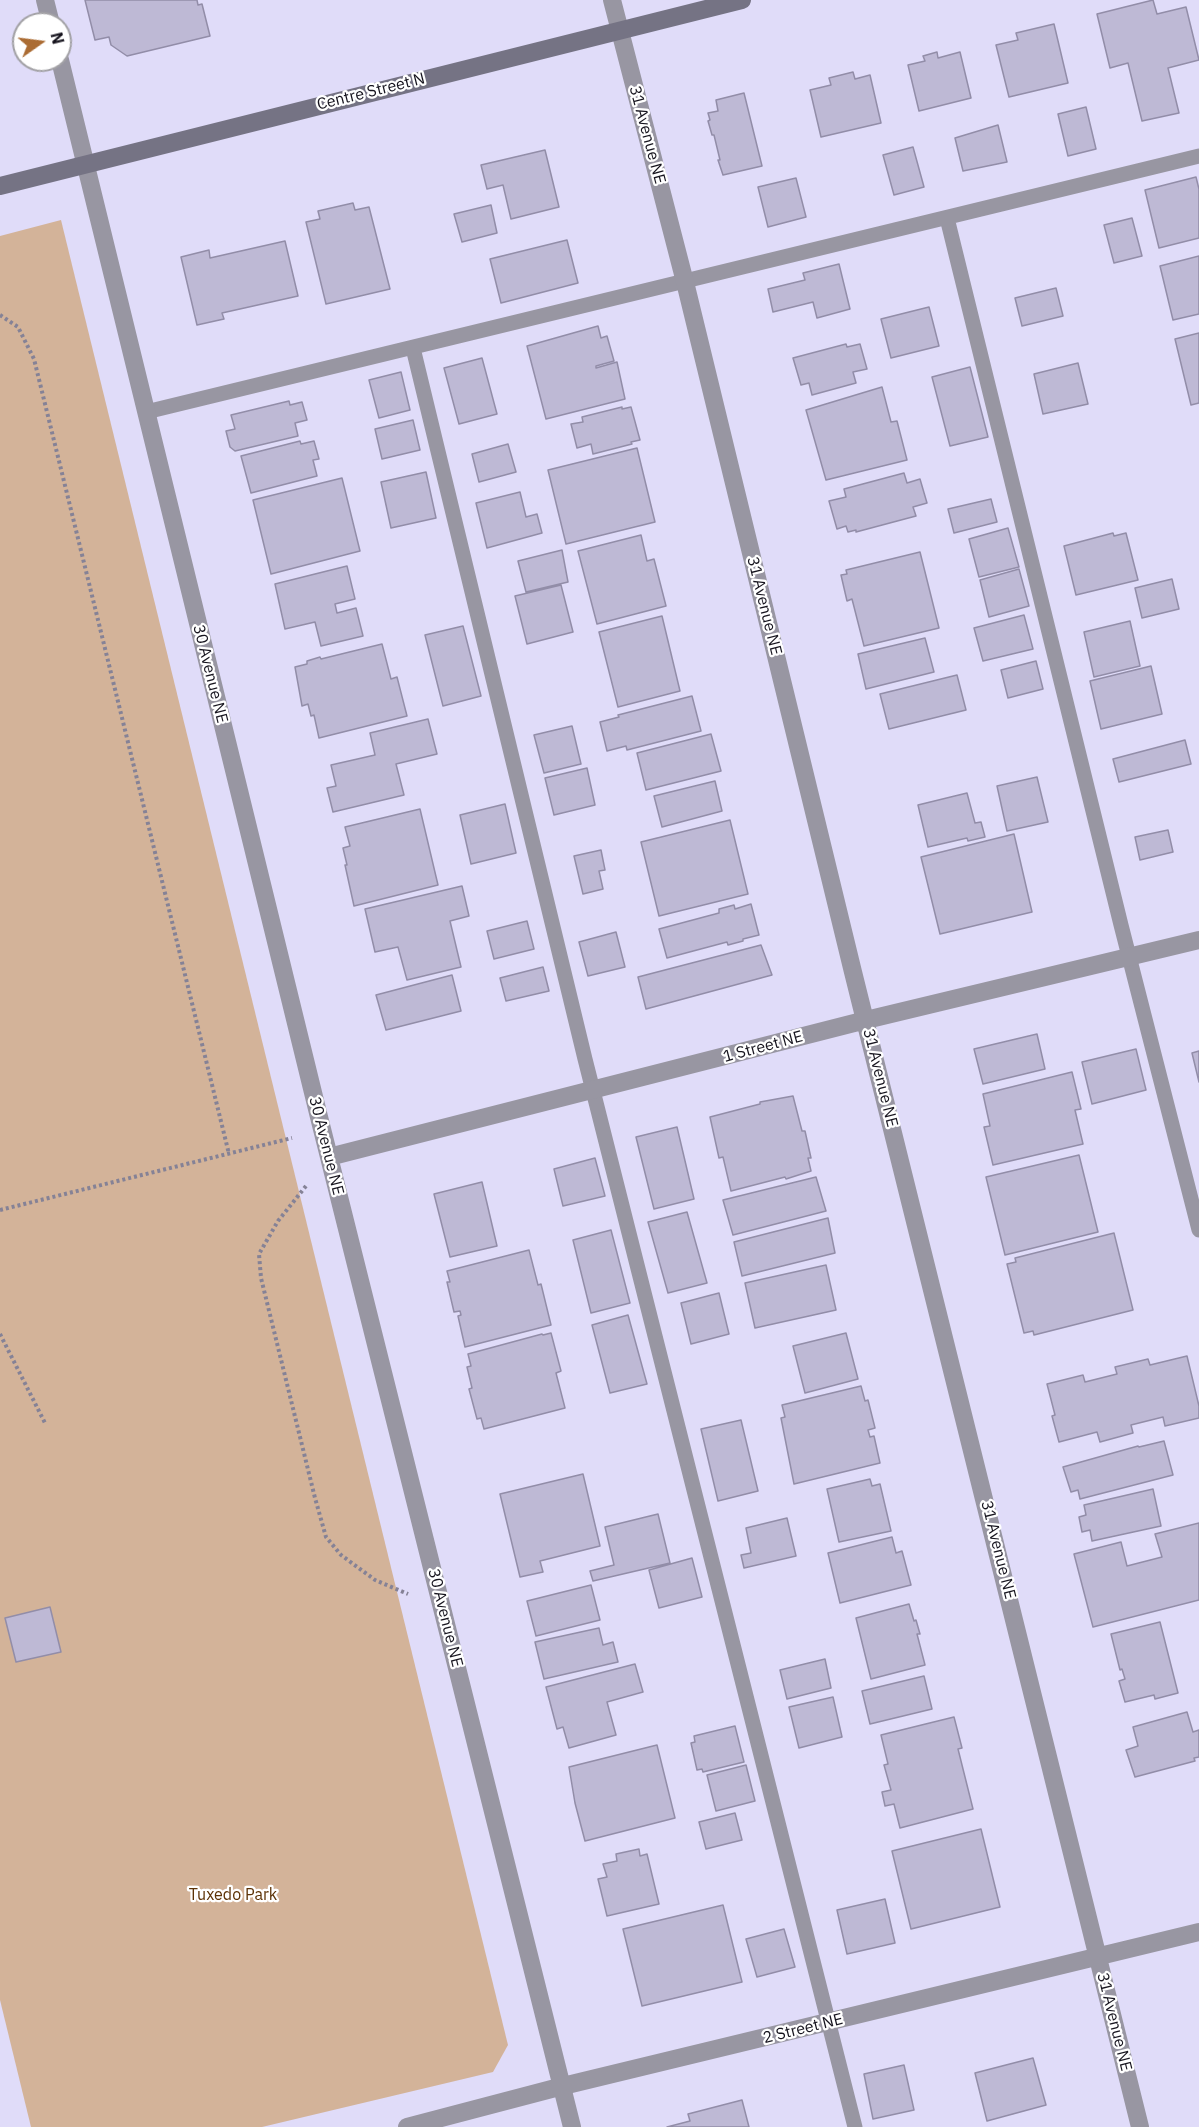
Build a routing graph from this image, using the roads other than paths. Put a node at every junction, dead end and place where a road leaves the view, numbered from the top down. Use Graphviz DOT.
graph roads {
  1 [pos="612,0"];
  2 [pos="741,0"];
  3 [pos="620,29"];
  4 [pos="63,72"];
  5 [pos="1199,156"];
  6 [pos="86,164"];
  7 [pos="0,186"];
  8 [pos="947,218"];
  9 [pos="686,282"];
  10 [pos="413,348"];
  11 [pos="146,412"];
  12 [pos="1199,940"];
  13 [pos="1130,957"];
  14 [pos="866,1020"];
  15 [pos="593,1091"];
  16 [pos="329,1157"];
  17 [pos="1199,1230"];
  18 [pos="1199,1932"];
  19 [pos="1098,1957"];
  20 [pos="830,2023"];
  21 [pos="563,2086"];
  22 [pos="407,2127"];
  23 [pos="572,2127"];
  24 [pos="855,2127"];
  25 [pos="1140,2127"];
  1 -- 3 [label="street, 31 Avenue NE"];
  2 -- 3 [label="main road, Centre Street N"];
  3 -- 6 [label="main road, Centre Street N"];
  3 -- 9 [label="street, 31 Avenue NE"];
  4 -- 6 [label="street, 30 Avenue NE"];
  5 -- 8 [label="lane"];
  6 -- 7 [label="main road, Centre Street N"];
  6 -- 11 [label="street, 30 Avenue NE"];
  8 -- 9 [label="lane"];
  8 -- 13 [label="lane"];
  9 -- 10 [label="lane"];
  9 -- 14 [label="street, 31 Avenue NE"];
  10 -- 11 [label="lane"];
  10 -- 15 [label="lane"];
  11 -- 16 [label="street, 30 Avenue NE"];
  12 -- 13 [label="street, 1 Street NE"];
  13 -- 14 [label="street, 1 Street NE"];
  13 -- 17 [label="lane"];
  14 -- 15 [label="street, 1 Street NE"];
  14 -- 19 [label="street, 31 Avenue NE"];
  15 -- 16 [label="street, 1 Street NE"];
  15 -- 20 [label="lane"];
  16 -- 21 [label="street, 30 Avenue NE"];
  18 -- 19 [label="street, 2 Street NE"];
  19 -- 20 [label="street, 2 Street NE"];
  19 -- 25 [label="street, 31 Avenue NE"];
  20 -- 21 [label="street, 2 Street NE"];
  20 -- 24 [label="lane"];
  21 -- 22 [label="street, 2 Street NE"];
  21 -- 23 [label="street, 30 Avenue NE"];
}
